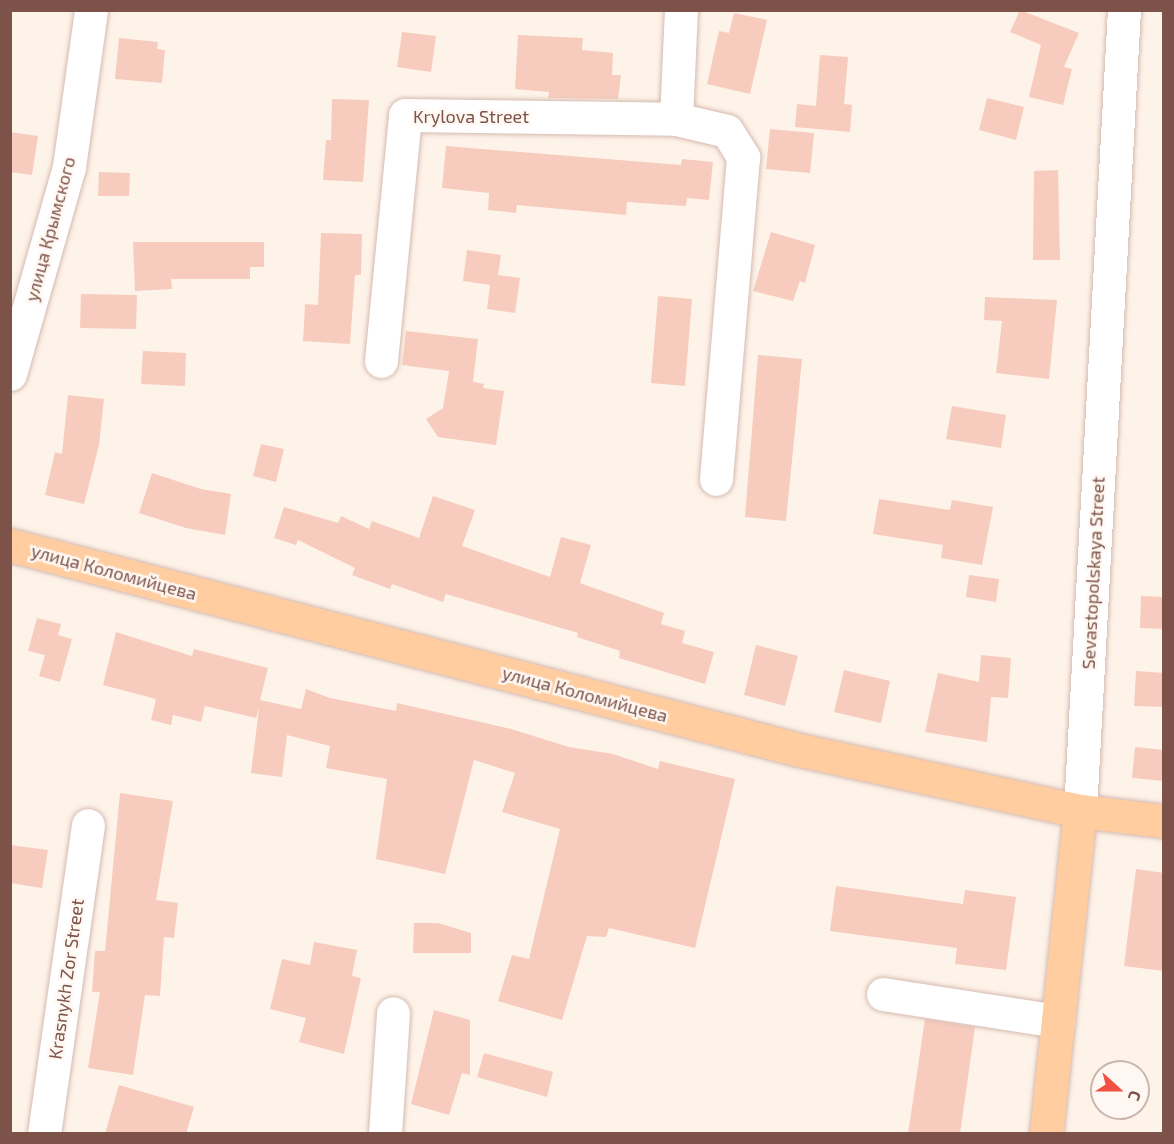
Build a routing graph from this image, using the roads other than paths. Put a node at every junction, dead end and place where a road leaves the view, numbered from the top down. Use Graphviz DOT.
graph roads {
  1 [pos="91,10"];
  2 [pos="681,10"];
  3 [pos="1124,10"];
  4 [pos="676,119"];
  5 [pos="381,361"];
  6 [pos="10,374"];
  7 [pos="716,479"];
  8 [pos="10,545"];
  9 [pos="1080,811"];
  10 [pos="1164,821"];
  11 [pos="88,825"];
  12 [pos="884,994"];
  13 [pos="393,1013"];
  14 [pos="1058,1021"];
  15 [pos="44,1134"];
  16 [pos="385,1134"];
  17 [pos="1046,1134"];
  1 -- 6 [label="street, улица Крымского"];
  2 -- 4 [label="street"];
  3 -- 9 [label="street, Sevastopolskaya Street"];
  4 -- 5 [label="street, Krylova Street"];
  4 -- 7 [label="street, Krylova Street"];
  8 -- 9 [label="main road, улица Коломийцева"];
  9 -- 10 [label="main road, улица Коломийцева"];
  9 -- 14 [label="main road, Sevastopolskaya Street"];
  11 -- 15 [label="street, Krasnykh Zor Street"];
  12 -- 14 [label="street"];
  13 -- 16 [label="street"];
  14 -- 17 [label="main road, Sevastopolskaya Street"];
}
